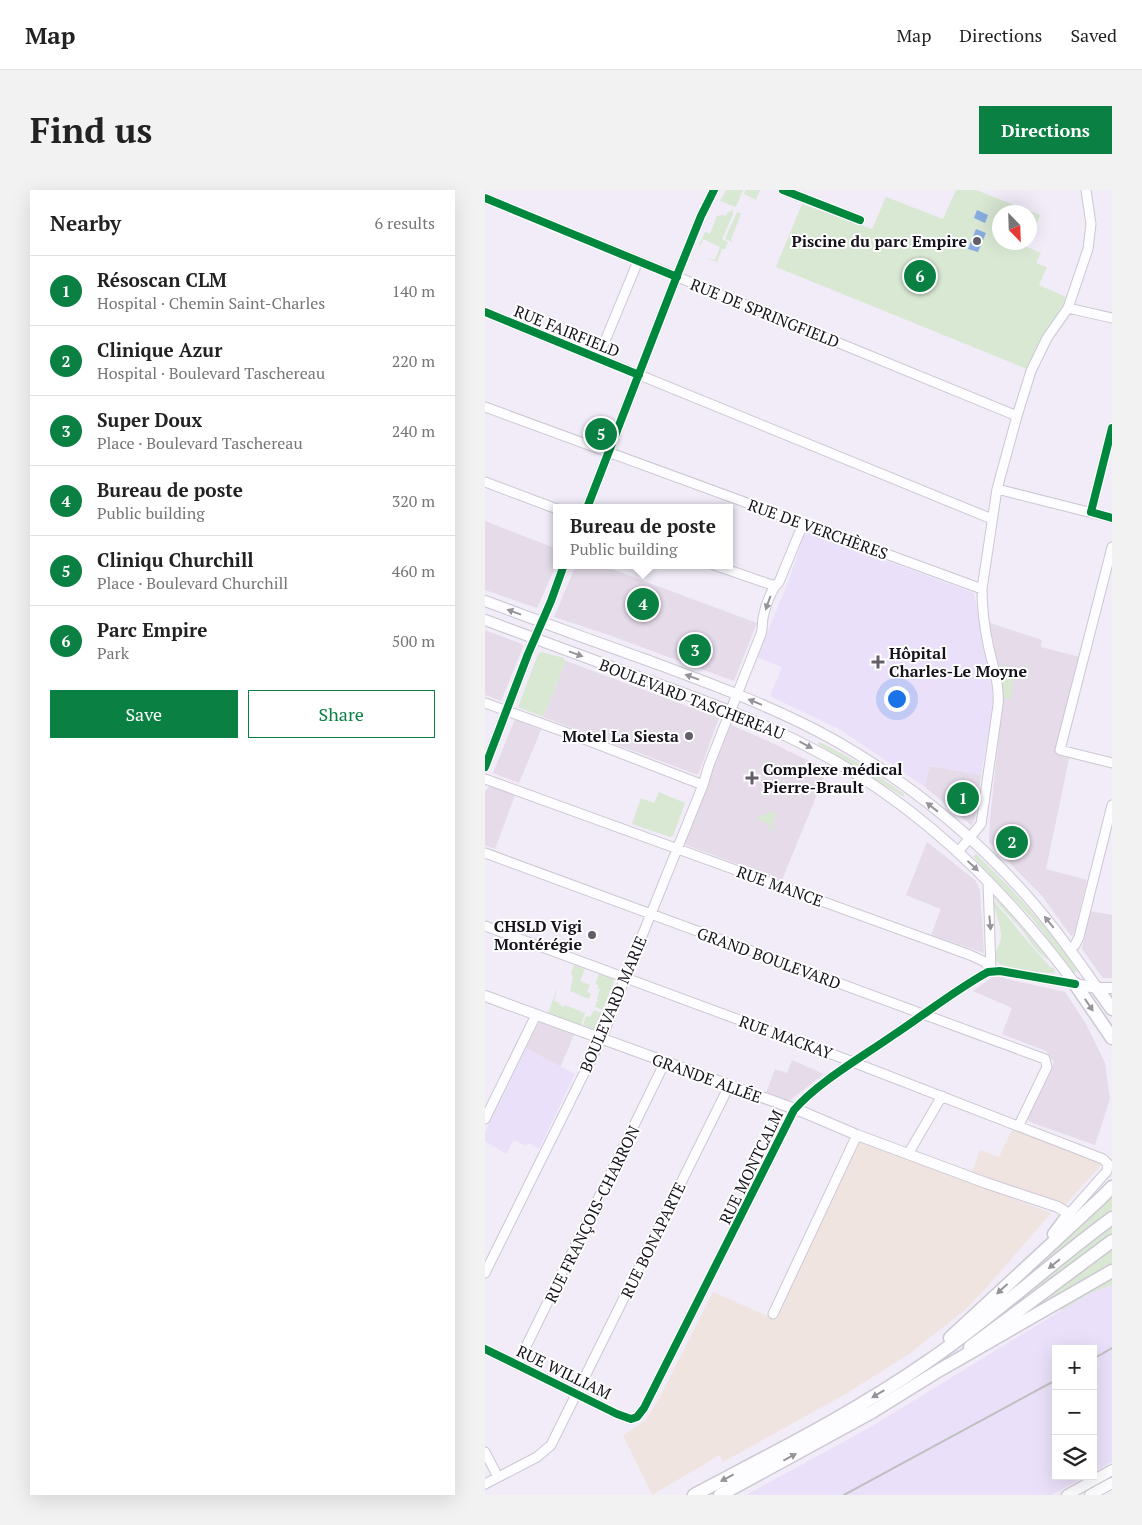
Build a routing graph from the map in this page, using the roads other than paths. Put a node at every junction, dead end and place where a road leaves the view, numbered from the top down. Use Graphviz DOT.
graph roads {
  1 [pos="715,190"];
  2 [pos="783,190"];
  3 [pos="1087,190"];
  4 [pos="485,198"];
  5 [pos="860,220"];
  6 [pos="638,261"];
  7 [pos="677,277"];
  8 [pos="1068,308"];
  9 [pos="485,312"];
  10 [pos="1112,318"];
  11 [pos="598,358"];
  12 [pos="639,375"];
  13 [pos="485,407"];
  14 [pos="1017,416"];
  15 [pos="1112,428"];
  16 [pos="609,452"];
  17 [pos="485,482"];
  18 [pos="997,489"];
  19 [pos="589,504"];
  20 [pos="553,508"];
  21 [pos="1091,512"];
  22 [pos="1112,518"];
  23 [pos="993,519"];
  24 [pos="803,524"];
  25 [pos="1112,547"];
  26 [pos="562,569"];
  27 [pos="726,569"];
  28 [pos="775,586"];
  29 [pos="982,589"];
  30 [pos="485,601"];
  31 [pos="485,620"];
  32 [pos="542,622"];
  33 [pos="535,638"];
  34 [pos="737,694"];
  35 [pos="485,703"];
  36 [pos="507,710"];
  37 [pos="730,710"];
  38 [pos="1112,763"];
  39 [pos="485,766"];
  40 [pos="485,779"];
  41 [pos="703,785"];
  42 [pos="1112,804"];
  43 [pos="970,839"];
  44 [pos="677,848"];
  45 [pos="958,852"];
  46 [pos="485,853"];
  47 [pos="988,881"];
  48 [pos="651,914"];
  49 [pos="485,926"];
  50 [pos="1070,950"];
  51 [pos="991,971"];
  52 [pos="625,977"];
  53 [pos="1075,984"];
  54 [pos="1097,988"];
  55 [pos="1112,988"];
  56 [pos="485,996"];
  57 [pos="1112,1010"];
  58 [pos="536,1015"];
  59 [pos="924,1015"];
  60 [pos="1103,1025"];
  61 [pos="1112,1038"];
  62 [pos="601,1039"];
  63 [pos="1112,1051"];
  64 [pos="665,1062"];
  65 [pos="854,1062"];
  66 [pos="729,1086"];
  67 [pos="942,1096"];
  68 [pos="794,1110"];
  69 [pos="485,1119"];
  70 [pos="1019,1125"];
  71 [pos="857,1135"];
  72 [pos="908,1154"];
  73 [pos="1112,1187"];
  74 [pos="1069,1214"];
  75 [pos="1112,1218"];
  76 [pos="1112,1241"];
  77 [pos="1047,1247"];
  78 [pos="1112,1271"];
  79 [pos="485,1273"];
  80 [pos="773,1314"];
  81 [pos="485,1349"];
  82 [pos="517,1365"];
  83 [pos="918,1369"];
  84 [pos="938,1371"];
  85 [pos="577,1394"];
  86 [pos="631,1419"];
  87 [pos="485,1452"];
  88 [pos="1112,1470"];
  89 [pos="498,1477"];
  90 [pos="1097,1478"];
  91 [pos="1093,1480"];
  92 [pos="1112,1483"];
  93 [pos="485,1484"];
  94 [pos="1097,1494"];
  95 [pos="694,1495"];
  96 [pos="720,1495"];
  97 [pos="1067,1495"];
  1 -- 7 [label="street"];
  2 -- 5 [label="street"];
  3 -- 8 [label="street"];
  4 -- 6 [label="street, RUE DE SPRINGFIELD"];
  6 -- 7 [label="street, RUE DE SPRINGFIELD"];
  6 -- 11 [label="street"];
  7 -- 12 [label="street"];
  7 -- 14 [label="street, RUE DE SPRINGFIELD"];
  8 -- 10 [label="street"];
  8 -- 14 [label="street"];
  9 -- 11 [label="street, RUE FAIRFIELD"];
  11 -- 12 [label="street, RUE FAIRFIELD"];
  12 -- 16 [label="street"];
  12 -- 23 [label="street, RUE FAIRFIELD"];
  13 -- 16 [label="street, RUE DE VERCHÈRES"];
  14 -- 18 [label="street"];
  15 -- 21 [label="street"];
  16 -- 19 [label="street"];
  16 -- 24 [label="street, RUE DE VERCHÈRES"];
  17 -- 20 [label="street"];
  18 -- 21 [label="street"];
  18 -- 23 [label="street"];
  21 -- 22 [label="street"];
  23 -- 29 [label="street"];
  24 -- 28 [label="street, BOULEVARD MARIE"];
  24 -- 29 [label="street, RUE DE VERCHÈRES"];
  25 -- 38 [label="street"];
  26 -- 32 [label="street"];
  27 -- 28 [label="street"];
  28 -- 34 [label="street, BOULEVARD MARIE, one-way"];
  29 -- 43 [label="street"];
  32 -- 30 [label="main road, BOULEVARD TASCHEREAU, one-way"];
  31 -- 33 [label="main road, BOULEVARD TASCHEREAU"];
  32 -- 33 [label="street"];
  34 -- 32 [label="main road, BOULEVARD TASCHEREAU, one-way"];
  33 -- 36 [label="street"];
  33 -- 37 [label="main road, BOULEVARD TASCHEREAU, one-way"];
  34 -- 37 [label="street, BOULEVARD MARIE"];
  43 -- 34 [label="main road, BOULEVARD TASCHEREAU, one-way"];
  35 -- 36 [label="street"];
  36 -- 39 [label="street"];
  36 -- 41 [label="street"];
  37 -- 41 [label="street, BOULEVARD MARIE"];
  37 -- 45 [label="main road, BOULEVARD TASCHEREAU, one-way"];
  40 -- 44 [label="street, RUE MANCE"];
  41 -- 44 [label="street, BOULEVARD MARIE"];
  42 -- 50 [label="street"];
  43 -- 45 [label="street"];
  50 -- 43 [label="main road, BOULEVARD TASCHEREAU, one-way"];
  44 -- 48 [label="street, BOULEVARD MARIE"];
  44 -- 51 [label="street, RUE MANCE"];
  45 -- 47 [label="main road, BOULEVARD TASCHEREAU, one-way"];
  46 -- 48 [label="street, GRAND BOULEVARD"];
  47 -- 51 [label="street, one-way"];
  47 -- 53 [label="main road, BOULEVARD TASCHEREAU"];
  48 -- 52 [label="street, BOULEVARD MARIE"];
  48 -- 59 [label="street, GRAND BOULEVARD"];
  49 -- 52 [label="street, RUE MACKAY"];
  50 -- 54 [label="main road, BOULEVARD TASCHEREAU"];
  51 -- 53 [label="street"];
  51 -- 59 [label="street, RUE MONTCALM"];
  52 -- 62 [label="street, BOULEVARD MARIE"];
  52 -- 65 [label="street, RUE MACKAY"];
  53 -- 54 [label="main road"];
  53 -- 60 [label="highway, BOULEVARD TASCHEREAU, one-way"];
  54 -- 55 [label="main road"];
  54 -- 57 [label="highway, BOULEVARD TASCHEREAU"];
  56 -- 58 [label="main road, GRANDE ALLÉE"];
  58 -- 62 [label="main road, GRANDE ALLÉE"];
  58 -- 69 [label="street"];
  59 -- 65 [label="street, RUE MONTCALM"];
  59 -- 70 [label="street, GRAND BOULEVARD"];
  60 -- 61 [label="highway, BOULEVARD TASCHEREAU"];
  60 -- 63 [label="highway"];
  62 -- 64 [label="main road, GRANDE ALLÉE"];
  62 -- 79 [label="street, BOULEVARD MARIE"];
  64 -- 66 [label="main road, GRANDE ALLÉE"];
  64 -- 82 [label="street, RUE FRANÇOIS-CHARRON"];
  65 -- 67 [label="street, RUE MACKAY"];
  65 -- 68 [label="street, RUE MONTCALM"];
  66 -- 68 [label="main road, GRANDE ALLÉE"];
  66 -- 85 [label="street, RUE BONAPARTE"];
  67 -- 70 [label="street, RUE MACKAY"];
  67 -- 72 [label="street"];
  68 -- 71 [label="main road, GRANDE ALLÉE"];
  68 -- 86 [label="street, RUE MONTCALM"];
  70 -- 74 [label="street, RUE MACKAY"];
  71 -- 72 [label="main road, GRANDE ALLÉE"];
  71 -- 80 [label="street"];
  72 -- 74 [label="main road, GRANDE ALLÉE"];
  73 -- 77 [label="highway"];
  74 -- 77 [label="highway"];
  75 -- 83 [label="highway, one-way"];
  76 -- 84 [label="highway"];
  77 -- 83 [label="highway, one-way"];
  78 -- 84 [label="highway"];
  81 -- 82 [label="street, RUE WILLIAM"];
  82 -- 85 [label="street, RUE WILLIAM"];
  83 -- 95 [label="highway, one-way"];
  96 -- 84 [label="highway, one-way"];
  85 -- 86 [label="street, RUE WILLIAM"];
  85 -- 89 [label="street, RUE BONAPARTE"];
  87 -- 89 [label="street"];
  88 -- 90 [label="main road"];
  89 -- 93 [label="street, RUE BONAPARTE"];
  91 -- 94 [label="street"];
  91 -- 97 [label="main road"];
  92 -- 94 [label="main road"];
}
